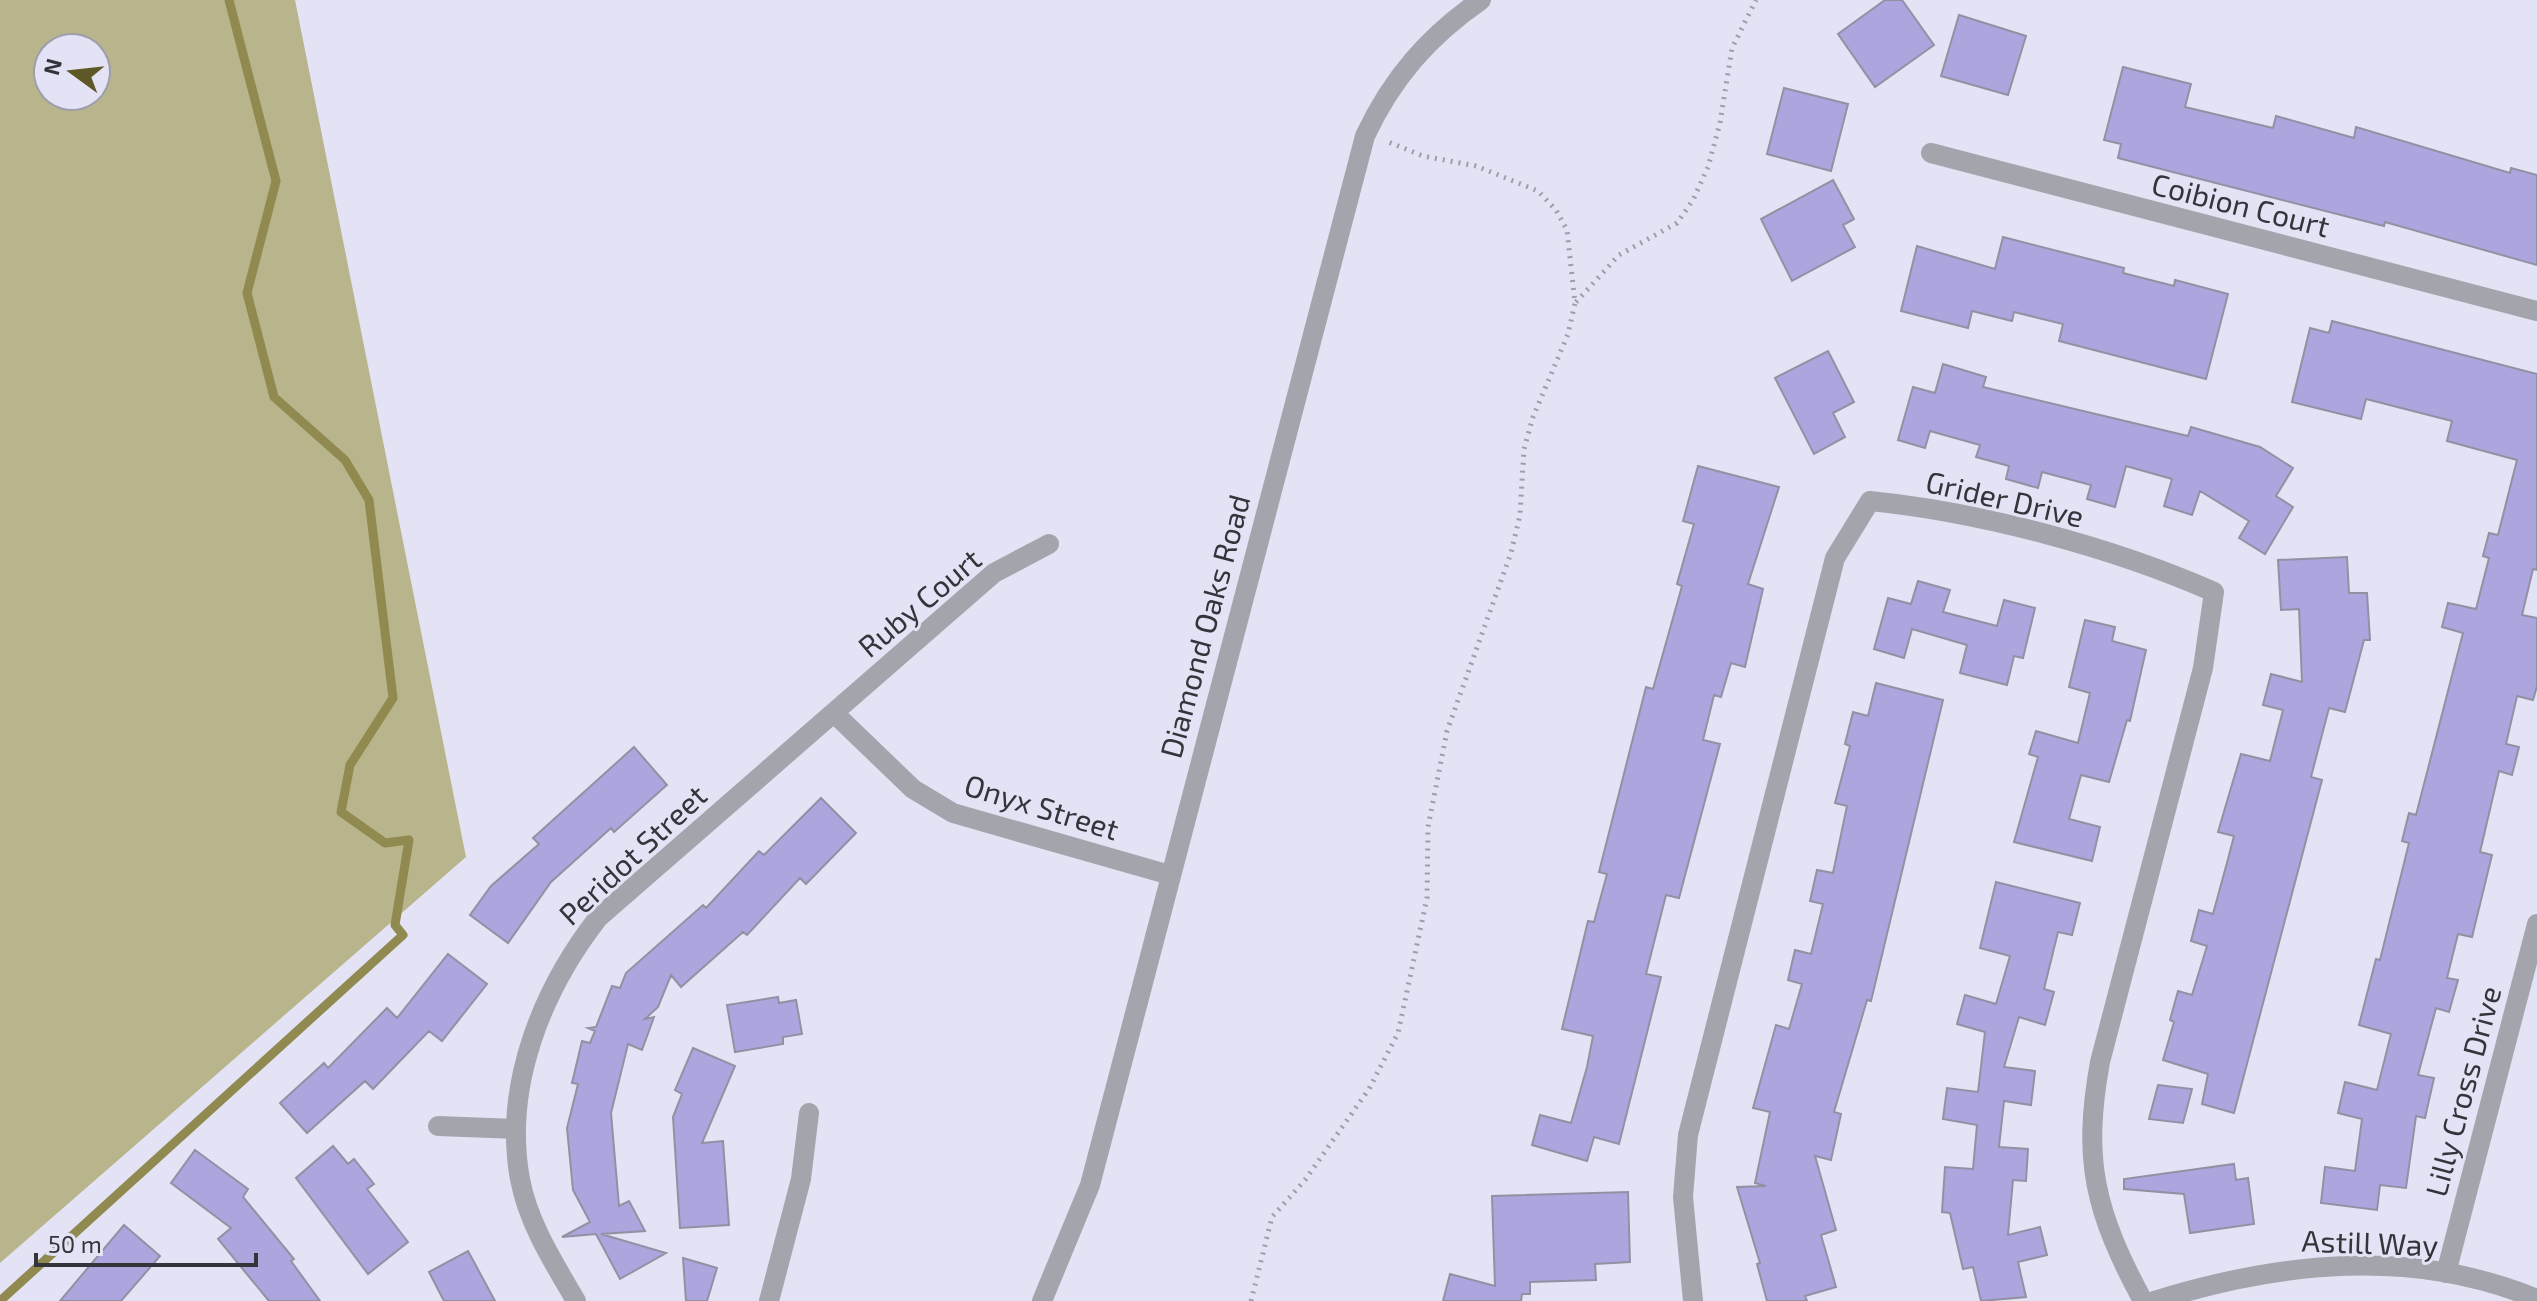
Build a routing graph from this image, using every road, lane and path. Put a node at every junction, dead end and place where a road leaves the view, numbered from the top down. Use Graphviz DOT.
graph roads {
  1 [pos="1481,0"];
  2 [pos="1756,0"];
  3 [pos="1365,136"];
  4 [pos="1931,153"];
  5 [pos="1575,303"];
  6 [pos="2537,311"];
  7 [pos="1049,544"];
  8 [pos="835,714"];
  9 [pos="1170,875"];
  10 [pos="2537,924"];
  11 [pos="809,1113"];
  12 [pos="438,1126"];
  13 [pos="514,1129"];
  14 [pos="2446,1273"];
  15 [pos="2537,1299"];
  16 [pos="576,1301"];
  17 [pos="769,1301"];
  18 [pos="1042,1301"];
  19 [pos="1251,1301"];
  20 [pos="1693,1301"];
  21 [pos="2143,1301"];
  22 [pos="2154,1301"];
  1 -- 3 [label="street, Diamond Oaks Road"];
  2 -- 5 [label="path"];
  3 -- 5 [label="path"];
  3 -- 9 [label="street, Diamond Oaks Road"];
  4 -- 6 [label="street, Coibion Court"];
  5 -- 19 [label="path"];
  7 -- 8 [label="street, Ruby Court"];
  8 -- 9 [label="street, Onyx Street"];
  8 -- 13 [label="street, Peridot Street"];
  9 -- 18 [label="street, Diamond Oaks Road"];
  10 -- 14 [label="street, Lilly Cross Drive"];
  11 -- 17 [label="street"];
  12 -- 13 [label="street"];
  13 -- 16 [label="street, Peridot Street"];
  14 -- 15 [label="street, Astill Way"];
  14 -- 22 [label="street, Astill Way"];
  20 -- 21 [label="street, Grider Drive"];
}
